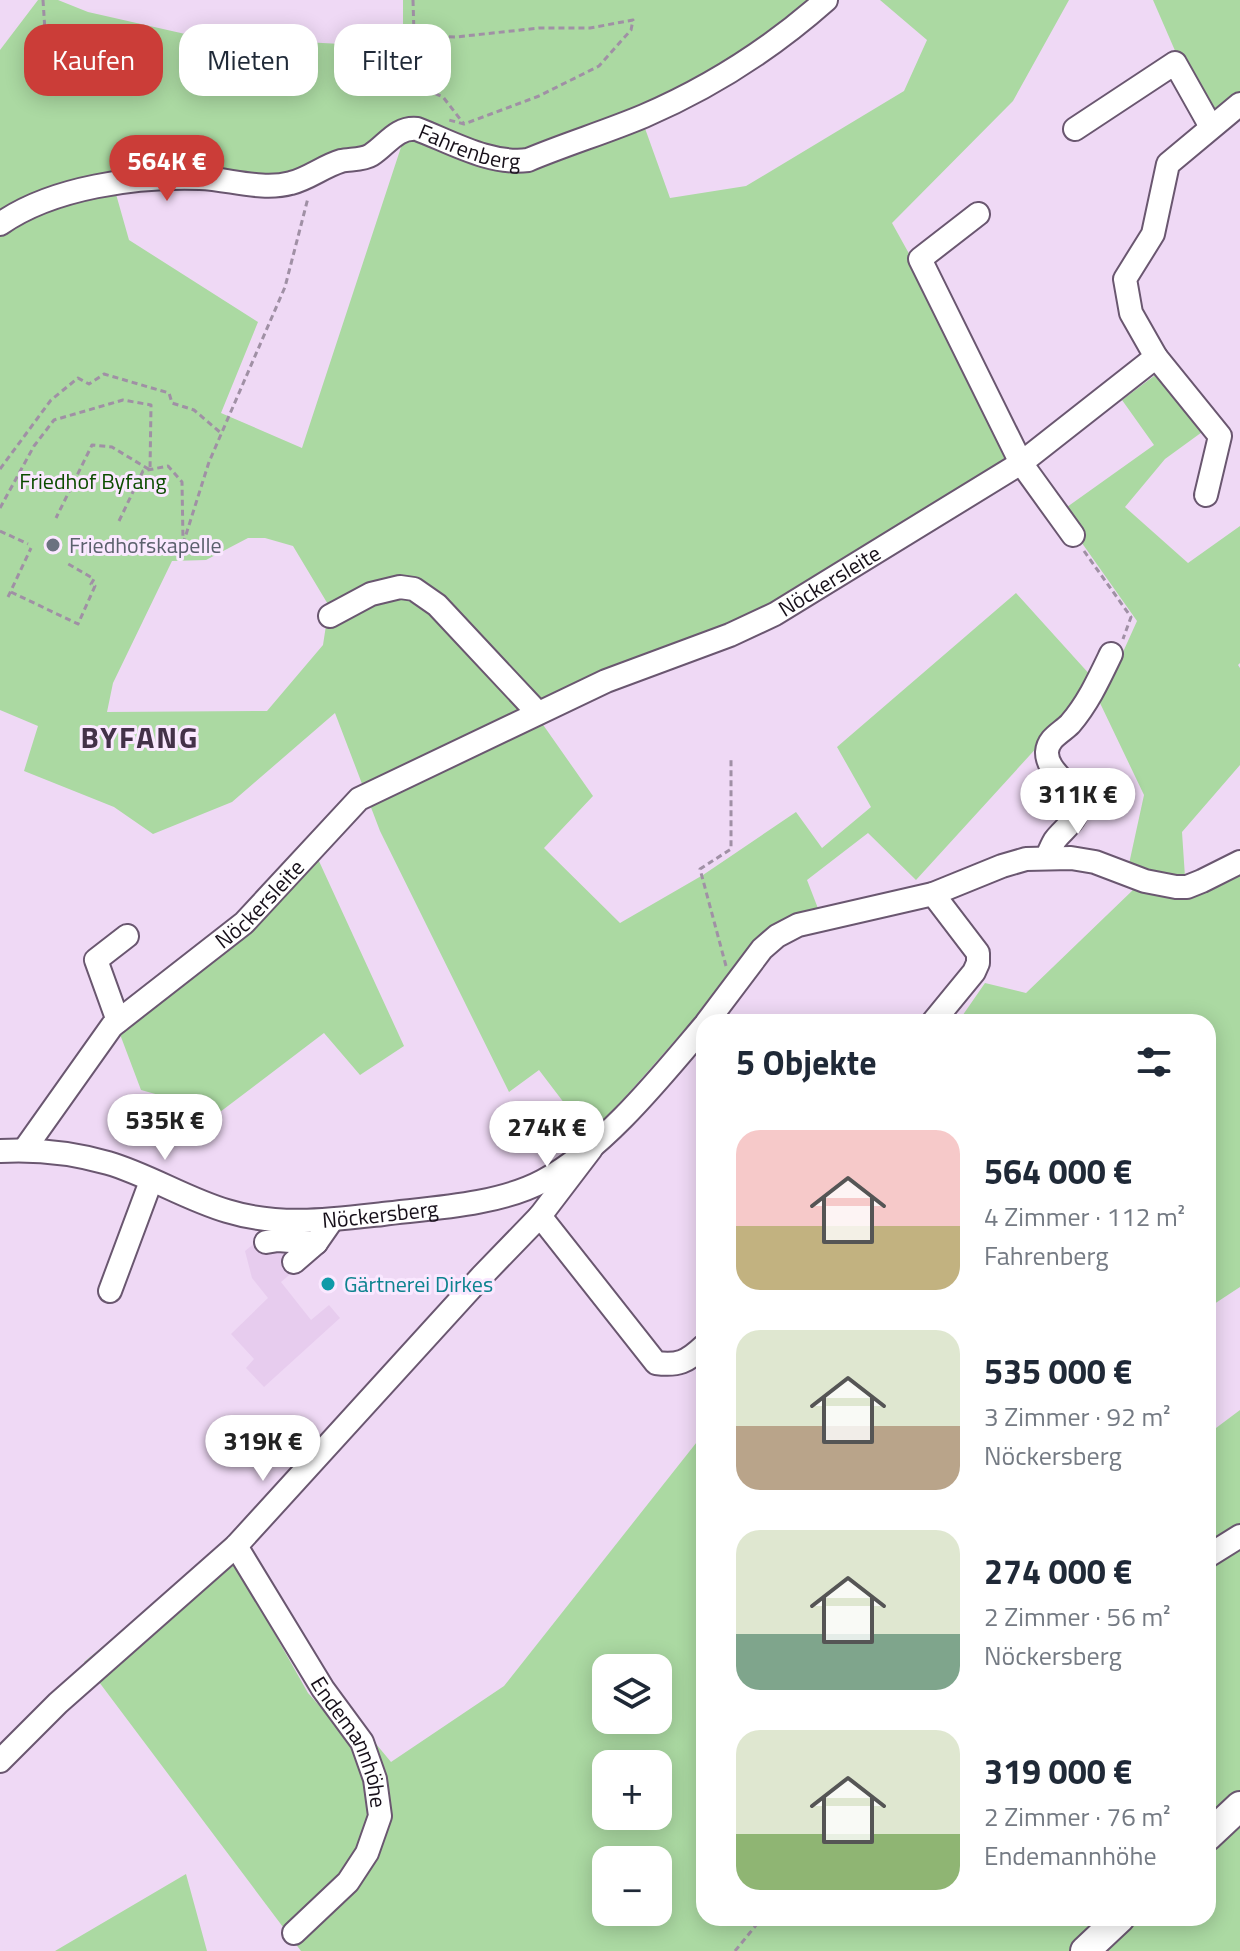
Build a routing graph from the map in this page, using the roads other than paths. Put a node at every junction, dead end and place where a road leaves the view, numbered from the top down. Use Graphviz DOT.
graph roads {
  1 [pos="826,0"];
  2 [pos="1240,104"];
  3 [pos="1211,127"];
  4 [pos="1075,129"];
  5 [pos="978,214"];
  6 [pos="0,224"];
  7 [pos="1156,357"];
  8 [pos="1021,463"];
  9 [pos="1206,495"];
  10 [pos="1073,535"];
  11 [pos="330,616"];
  12 [pos="1111,654"];
  13 [pos="538,713"];
  14 [pos="1047,857"];
  15 [pos="1240,862"];
  16 [pos="933,894"];
  17 [pos="127,936"];
  18 [pos="714,1014"];
  19 [pos="940,1014"];
  20 [pos="118,1021"];
  21 [pos="696,1035"];
  22 [pos="591,1149"];
  23 [pos="24,1150"];
  24 [pos="0,1151"];
  25 [pos="151,1181"];
  26 [pos="540,1216"];
  27 [pos="332,1220"];
  28 [pos="266,1242"];
  29 [pos="316,1243"];
  30 [pos="294,1262"];
  31 [pos="110,1291"];
  32 [pos="696,1353"];
  33 [pos="1240,1536"];
  34 [pos="236,1546"];
  35 [pos="1216,1551"];
  36 [pos="0,1761"];
  37 [pos="1240,1806"];
  38 [pos="1216,1828"];
  39 [pos="1112,1926"];
  40 [pos="294,1933"];
  41 [pos="1085,1951"];
  1 -- 6 [label="street, Fahrenberg"];
  2 -- 3 [label="street"];
  3 -- 4 [label="street"];
  3 -- 7 [label="street"];
  5 -- 8 [label="street"];
  7 -- 8 [label="street, Nöckersleite"];
  7 -- 9 [label="street"];
  8 -- 10 [label="street"];
  8 -- 13 [label="street, Nöckersleite"];
  11 -- 13 [label="street"];
  12 -- 14 [label="street"];
  13 -- 20 [label="street, Nöckersleite"];
  14 -- 15 [label="street, Nöckersberg"];
  14 -- 16 [label="street, Nöckersberg"];
  16 -- 18 [label="street, Nöckersberg"];
  16 -- 19 [label="street"];
  17 -- 20 [label="street"];
  20 -- 23 [label="street, Nöckersleite"];
  21 -- 22 [label="street, Nöckersberg"];
  22 -- 26 [label="street"];
  22 -- 27 [label="street, Nöckersberg"];
  23 -- 24 [label="street, Nöckersberg"];
  23 -- 25 [label="street, Nöckersberg"];
  25 -- 27 [label="street, Nöckersberg"];
  25 -- 31 [label="street"];
  26 -- 32 [label="street"];
  26 -- 34 [label="street"];
  27 -- 29 [label="street"];
  28 -- 29 [label="street"];
  29 -- 30 [label="street"];
  33 -- 35 [label="street"];
  34 -- 36 [label="street"];
  34 -- 40 [label="street, Endemannhöhe"];
  37 -- 38 [label="main road"];
  39 -- 41 [label="main road"];
}
